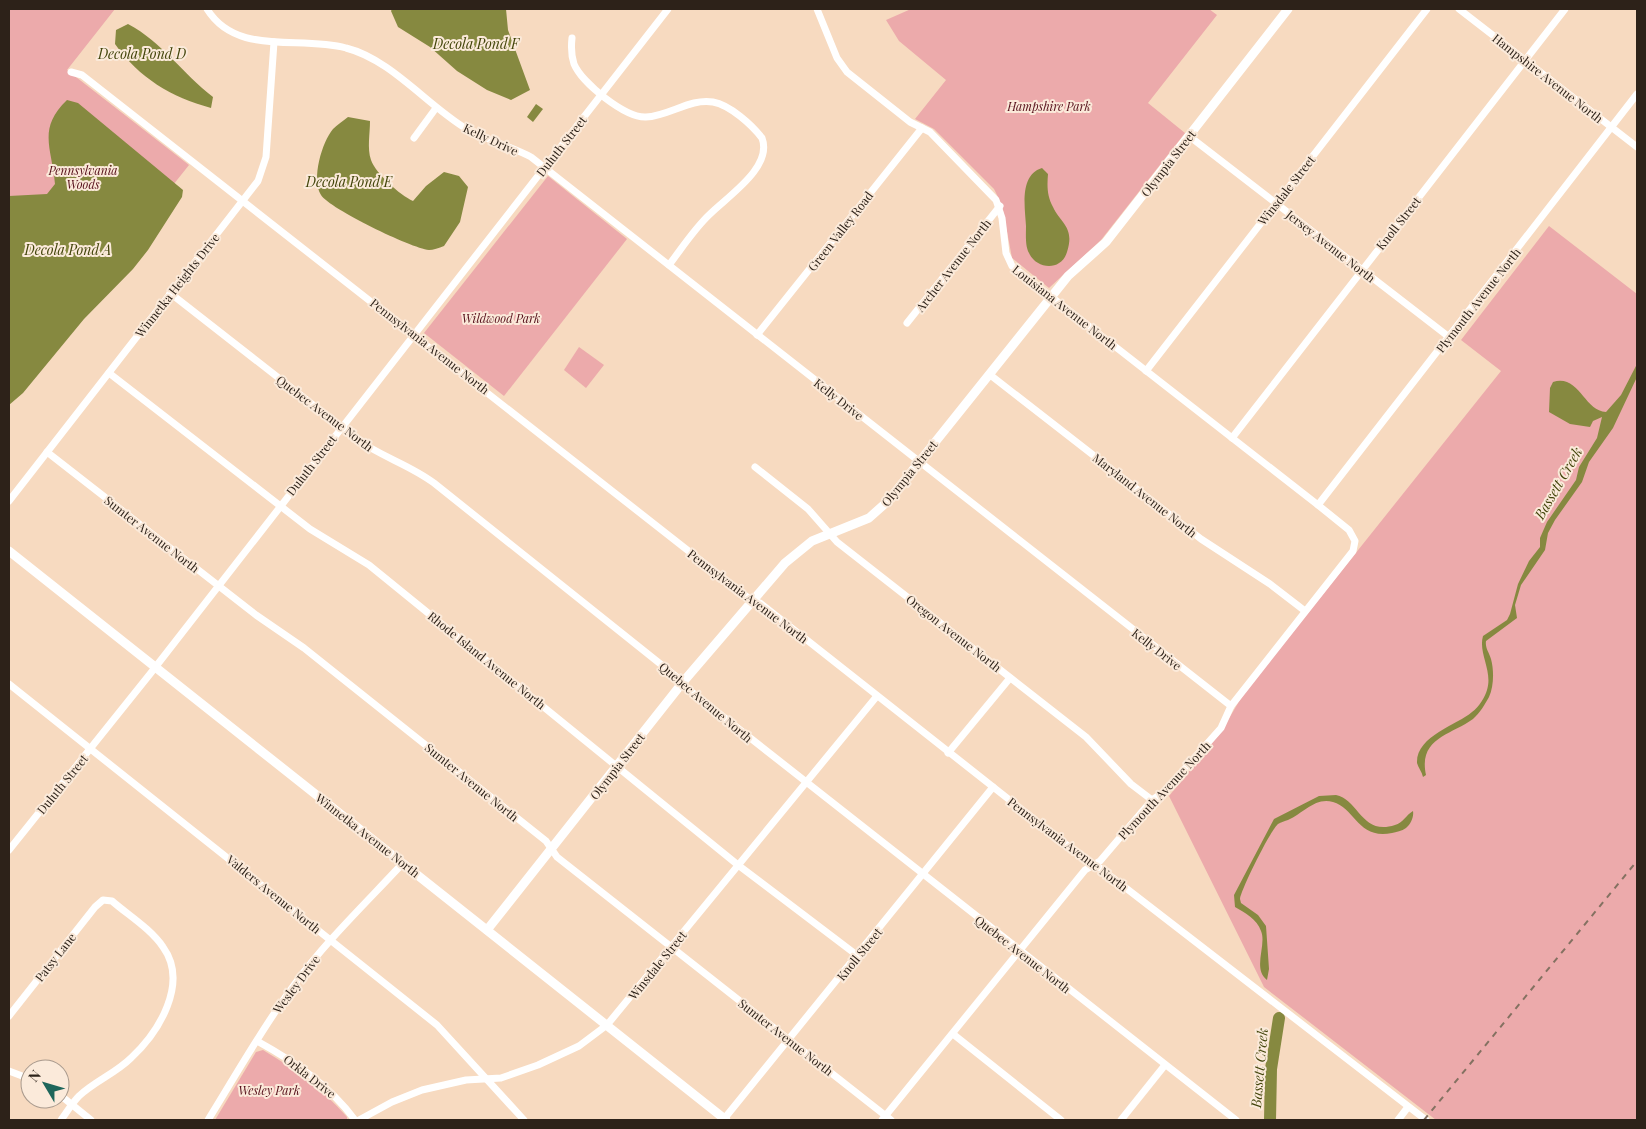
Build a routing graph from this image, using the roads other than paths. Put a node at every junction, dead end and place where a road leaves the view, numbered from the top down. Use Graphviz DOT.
graph roads {
  1 [pos="207,9"];
  2 [pos="668,9"];
  3 [pos="817,9"];
  4 [pos="1288,9"];
  5 [pos="1426,9"];
  6 [pos="1459,9"];
  7 [pos="1565,9"];
  8 [pos="572,38"];
  9 [pos="274,42"];
  10 [pos="1525,60"];
  11 [pos="71,72"];
  12 [pos="602,94"];
  13 [pos="1637,94"];
  14 [pos="436,108"];
  15 [pos="1611,127"];
  16 [pos="922,128"];
  17 [pos="1189,136"];
  18 [pos="414,138"];
  19 [pos="1637,147"];
  20 [pos="544,167"];
  21 [pos="243,200"];
  22 [pos="1276,203"];
  23 [pos="1000,206"];
  24 [pos="669,265"];
  25 [pos="1362,270"];
  26 [pos="170,293"];
  27 [pos="1052,298"];
  28 [pos="908,323"];
  29 [pos="414,334"];
  30 [pos="757,335"];
  31 [pos="1449,337"];
  32 [pos="1146,371"];
  33 [pos="109,373"];
  34 [pos="989,374"];
  35 [pos="342,426"];
  36 [pos="1232,438"];
  37 [pos="47,452"];
  38 [pos="919,462"];
  39 [pos="755,467"];
  40 [pos="9,501"];
  41 [pos="1318,505"];
  42 [pos="280,506"];
  43 [pos="830,534"];
  44 [pos="1355,541"];
  45 [pos="9,551"];
  46 [pos="218,586"];
  47 [pos="751,600"];
  48 [pos="1305,611"];
  49 [pos="156,666"];
  50 [pos="1010,678"];
  51 [pos="683,682"];
  52 [pos="9,686"];
  53 [pos="877,696"];
  54 [pos="1231,706"];
  55 [pos="91,748"];
  56 [pos="948,752"];
  57 [pos="618,765"];
  58 [pos="806,782"];
  59 [pos="993,787"];
  60 [pos="1152,800"];
  61 [pos="552,849"];
  62 [pos="9,850"];
  63 [pos="403,863"];
  64 [pos="738,865"];
  65 [pos="1092,865"];
  66 [pos="922,874"];
  67 [pos="488,930"];
  68 [pos="331,940"];
  69 [pos="672,947"];
  70 [pos="1019,951"];
  71 [pos="858,956"];
  72 [pos="9,1016"];
  73 [pos="607,1025"];
  74 [pos="953,1034"];
  75 [pos="789,1039"];
  76 [pos="257,1041"];
  77 [pos="1166,1065"];
  78 [pos="486,1079"];
  79 [pos="72,1105"];
  80 [pos="1408,1107"];
  81 [pos="886,1119"];
  82 [pos="61,1120"];
  83 [pos="91,1120"];
  84 [pos="208,1120"];
  85 [pos="357,1120"];
  86 [pos="524,1120"];
  87 [pos="725,1120"];
  88 [pos="1061,1120"];
  89 [pos="1121,1120"];
  90 [pos="1236,1120"];
  91 [pos="1398,1120"];
  92 [pos="1426,1120"];
  1 -- 9 [label="street, Kelly Drive"];
  2 -- 12 [label="street, Duluth Street"];
  3 -- 16 [label="street"];
  4 -- 17 [label="street, Olympia Street"];
  5 -- 22 [label="street, Winsdale Street"];
  6 -- 10 [label="street, Hampshire Avenue North"];
  7 -- 10 [label="street, Knoll Street"];
  8 -- 12 [label="street"];
  9 -- 14 [label="street, Kelly Drive"];
  9 -- 21 [label="street, Winnetka Heights Drive"];
  10 -- 15 [label="street, Hampshire Avenue North"];
  10 -- 25 [label="street, Knoll Street"];
  11 -- 21 [label="street, Pennsylvania Avenue North"];
  12 -- 20 [label="street, Duluth Street"];
  12 -- 24 [label="street"];
  13 -- 15 [label="street, Plymouth Avenue North"];
  14 -- 18 [label="street"];
  14 -- 20 [label="street, Kelly Drive"];
  15 -- 19 [label="street, Hampshire Avenue North"];
  15 -- 31 [label="street, Plymouth Avenue North"];
  16 -- 23 [label="street"];
  16 -- 30 [label="street, Green Valley Road"];
  17 -- 22 [label="street, Jersey Avenue North"];
  17 -- 27 [label="street, Olympia Street"];
  20 -- 24 [label="street, Kelly Drive"];
  20 -- 29 [label="street, Duluth Street"];
  21 -- 26 [label="street, Winnetka Heights Drive"];
  21 -- 29 [label="street, Pennsylvania Avenue North"];
  22 -- 25 [label="street, Jersey Avenue North"];
  22 -- 32 [label="street, Winsdale Street"];
  23 -- 27 [label="street, Louisiana Avenue North"];
  23 -- 28 [label="street, Archer Avenue North"];
  24 -- 30 [label="street, Kelly Drive"];
  25 -- 31 [label="street, Jersey Avenue North"];
  25 -- 36 [label="street, Knoll Street"];
  26 -- 33 [label="street, Winnetka Heights Drive"];
  26 -- 35 [label="street, Quebec Avenue North"];
  27 -- 32 [label="street, Louisiana Avenue North"];
  27 -- 34 [label="street, Olympia Street"];
  29 -- 35 [label="street, Duluth Street"];
  29 -- 47 [label="street, Pennsylvania Avenue North"];
  30 -- 38 [label="street, Kelly Drive"];
  31 -- 41 [label="street, Plymouth Avenue North"];
  32 -- 36 [label="street, Louisiana Avenue North"];
  33 -- 37 [label="street, Winnetka Heights Drive"];
  33 -- 42 [label="street, Rhode Island Avenue North"];
  34 -- 38 [label="street, Olympia Street"];
  34 -- 48 [label="street, Maryland Avenue North"];
  35 -- 42 [label="street, Duluth Street"];
  35 -- 51 [label="street, Quebec Avenue North"];
  36 -- 41 [label="street, Louisiana Avenue North"];
  37 -- 40 [label="street, Winnetka Heights Drive"];
  37 -- 46 [label="street, Sumter Avenue North"];
  38 -- 43 [label="street, Olympia Street"];
  38 -- 54 [label="street, Kelly Drive"];
  39 -- 43 [label="street, Oregon Avenue North"];
  41 -- 44 [label="street, Louisiana Avenue North"];
  42 -- 46 [label="street, Duluth Street"];
  42 -- 57 [label="street, Rhode Island Avenue North"];
  43 -- 47 [label="street, Olympia Street"];
  43 -- 50 [label="street, Oregon Avenue North"];
  44 -- 48 [label="street, Plymouth Avenue North"];
  45 -- 49 [label="street, Winnetka Avenue North"];
  46 -- 49 [label="street, Duluth Street"];
  46 -- 61 [label="street, Sumter Avenue North"];
  47 -- 51 [label="street, Olympia Street"];
  47 -- 53 [label="street, Pennsylvania Avenue North"];
  48 -- 54 [label="street, Plymouth Avenue North"];
  49 -- 55 [label="street, Duluth Street"];
  49 -- 63 [label="street, Winnetka Avenue North"];
  50 -- 56 [label="street"];
  50 -- 60 [label="street, Oregon Avenue North"];
  51 -- 57 [label="street, Olympia Street"];
  51 -- 58 [label="street, Quebec Avenue North"];
  52 -- 55 [label="street, Valders Avenue North"];
  53 -- 56 [label="street, Pennsylvania Avenue North"];
  53 -- 58 [label="street, Winsdale Street"];
  54 -- 60 [label="street, Plymouth Avenue North"];
  55 -- 62 [label="street, Duluth Street"];
  55 -- 68 [label="street, Valders Avenue North"];
  56 -- 59 [label="street, Pennsylvania Avenue North"];
  57 -- 61 [label="street, Olympia Street"];
  57 -- 64 [label="street, Rhode Island Avenue North"];
  58 -- 64 [label="street, Winsdale Street"];
  58 -- 66 [label="street, Quebec Avenue North"];
  59 -- 65 [label="street, Pennsylvania Avenue North"];
  59 -- 66 [label="street, Knoll Street"];
  60 -- 65 [label="street, Plymouth Avenue North"];
  61 -- 67 [label="street, Olympia Street"];
  61 -- 69 [label="street, Sumter Avenue North"];
  63 -- 67 [label="street, Winnetka Avenue North"];
  63 -- 68 [label="street, Wesley Drive"];
  64 -- 69 [label="street, Winsdale Street"];
  64 -- 71 [label="street, Rhode Island Avenue North"];
  65 -- 70 [label="street, Plymouth Avenue North"];
  65 -- 80 [label="street, Pennsylvania Avenue North"];
  66 -- 70 [label="street, Quebec Avenue North"];
  66 -- 71 [label="street, Knoll Street"];
  67 -- 73 [label="street, Winnetka Avenue North"];
  68 -- 76 [label="street, Wesley Drive"];
  68 -- 78 [label="street, Valders Avenue North"];
  69 -- 73 [label="street, Winsdale Street"];
  69 -- 75 [label="street, Sumter Avenue North"];
  70 -- 74 [label="street, Plymouth Avenue North"];
  70 -- 77 [label="street, Quebec Avenue North"];
  71 -- 75 [label="street, Knoll Street"];
  72 -- 79 [label="street, Patsy Lane"];
  73 -- 78 [label="street, Winsdale Street"];
  73 -- 87 [label="street, Winnetka Avenue North"];
  74 -- 81 [label="street, Plymouth Avenue North"];
  74 -- 88 [label="street"];
  75 -- 81 [label="street, Sumter Avenue North"];
  75 -- 87 [label="street, Knoll Street"];
  76 -- 84 [label="street, Wesley Drive"];
  76 -- 85 [label="street, Orkla Drive"];
  77 -- 89 [label="street"];
  77 -- 90 [label="street, Quebec Avenue North"];
  78 -- 85 [label="street, Winsdale Street"];
  78 -- 86 [label="street, Valders Avenue North"];
  79 -- 82 [label="street"];
  79 -- 83 [label="street"];
  80 -- 91 [label="street"];
  80 -- 92 [label="street, Pennsylvania Avenue North"];
}
